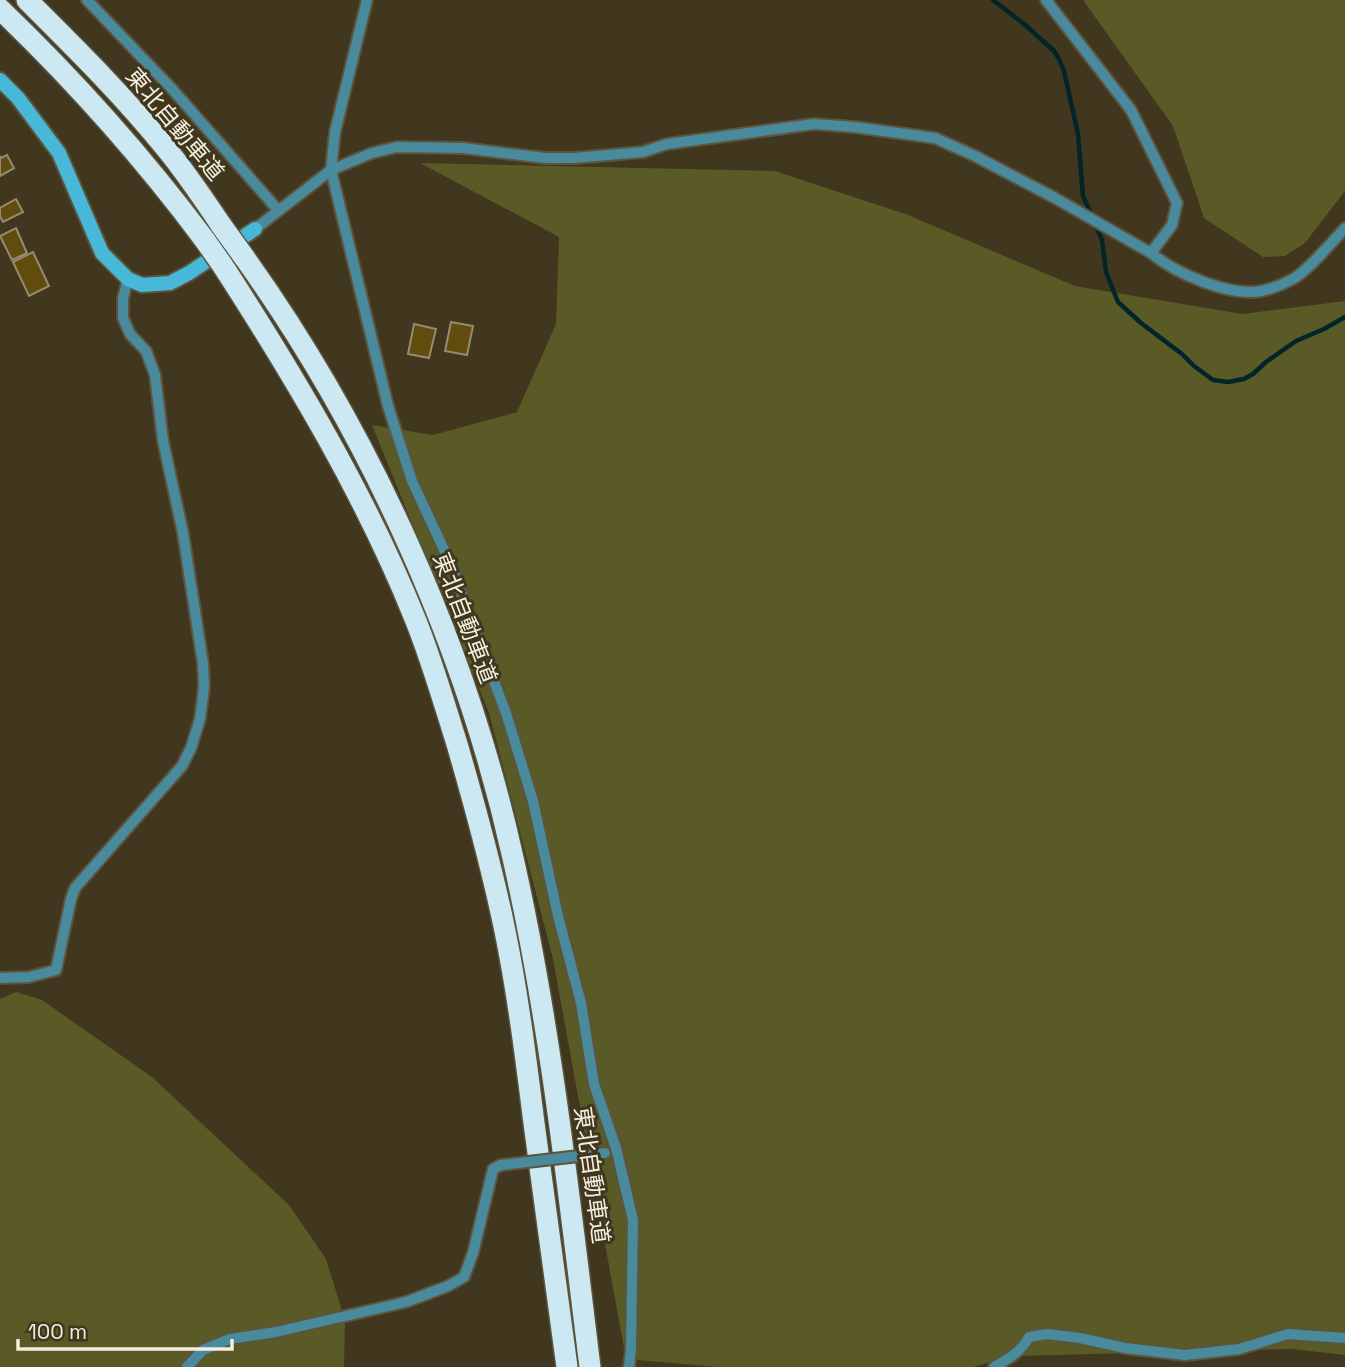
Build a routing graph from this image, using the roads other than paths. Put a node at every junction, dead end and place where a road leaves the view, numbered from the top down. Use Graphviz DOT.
graph roads {
  1 [pos="27,0"];
  2 [pos="87,0"];
  3 [pos="367,0"];
  4 [pos="1046,0"];
  5 [pos="0,9"];
  6 [pos="0,80"];
  7 [pos="331,170"];
  8 [pos="278,210"];
  9 [pos="1345,228"];
  10 [pos="255,229"];
  11 [pos="1151,253"];
  12 [pos="128,279"];
  13 [pos="0,978"];
  14 [pos="616,1148"];
  15 [pos="1345,1338"];
  16 [pos="187,1367"];
  17 [pos="567,1367"];
  18 [pos="590,1367"];
  19 [pos="629,1367"];
  20 [pos="994,1367"];
  1 -- 18 [label="highway, 東北自動車道, bridge"];
  2 -- 8 [label="street"];
  3 -- 7 [label="street"];
  4 -- 11 [label="street"];
  5 -- 17 [label="highway, 東北自動車道, bridge"];
  6 -- 12 [label="street"];
  7 -- 8 [label="street"];
  7 -- 11 [label="street"];
  7 -- 14 [label="street"];
  8 -- 10 [label="street"];
  9 -- 11 [label="street"];
  10 -- 12 [label="street"];
  12 -- 13 [label="street"];
  14 -- 16 [label="street, bridge"];
  14 -- 19 [label="street"];
  15 -- 20 [label="street"];
}
